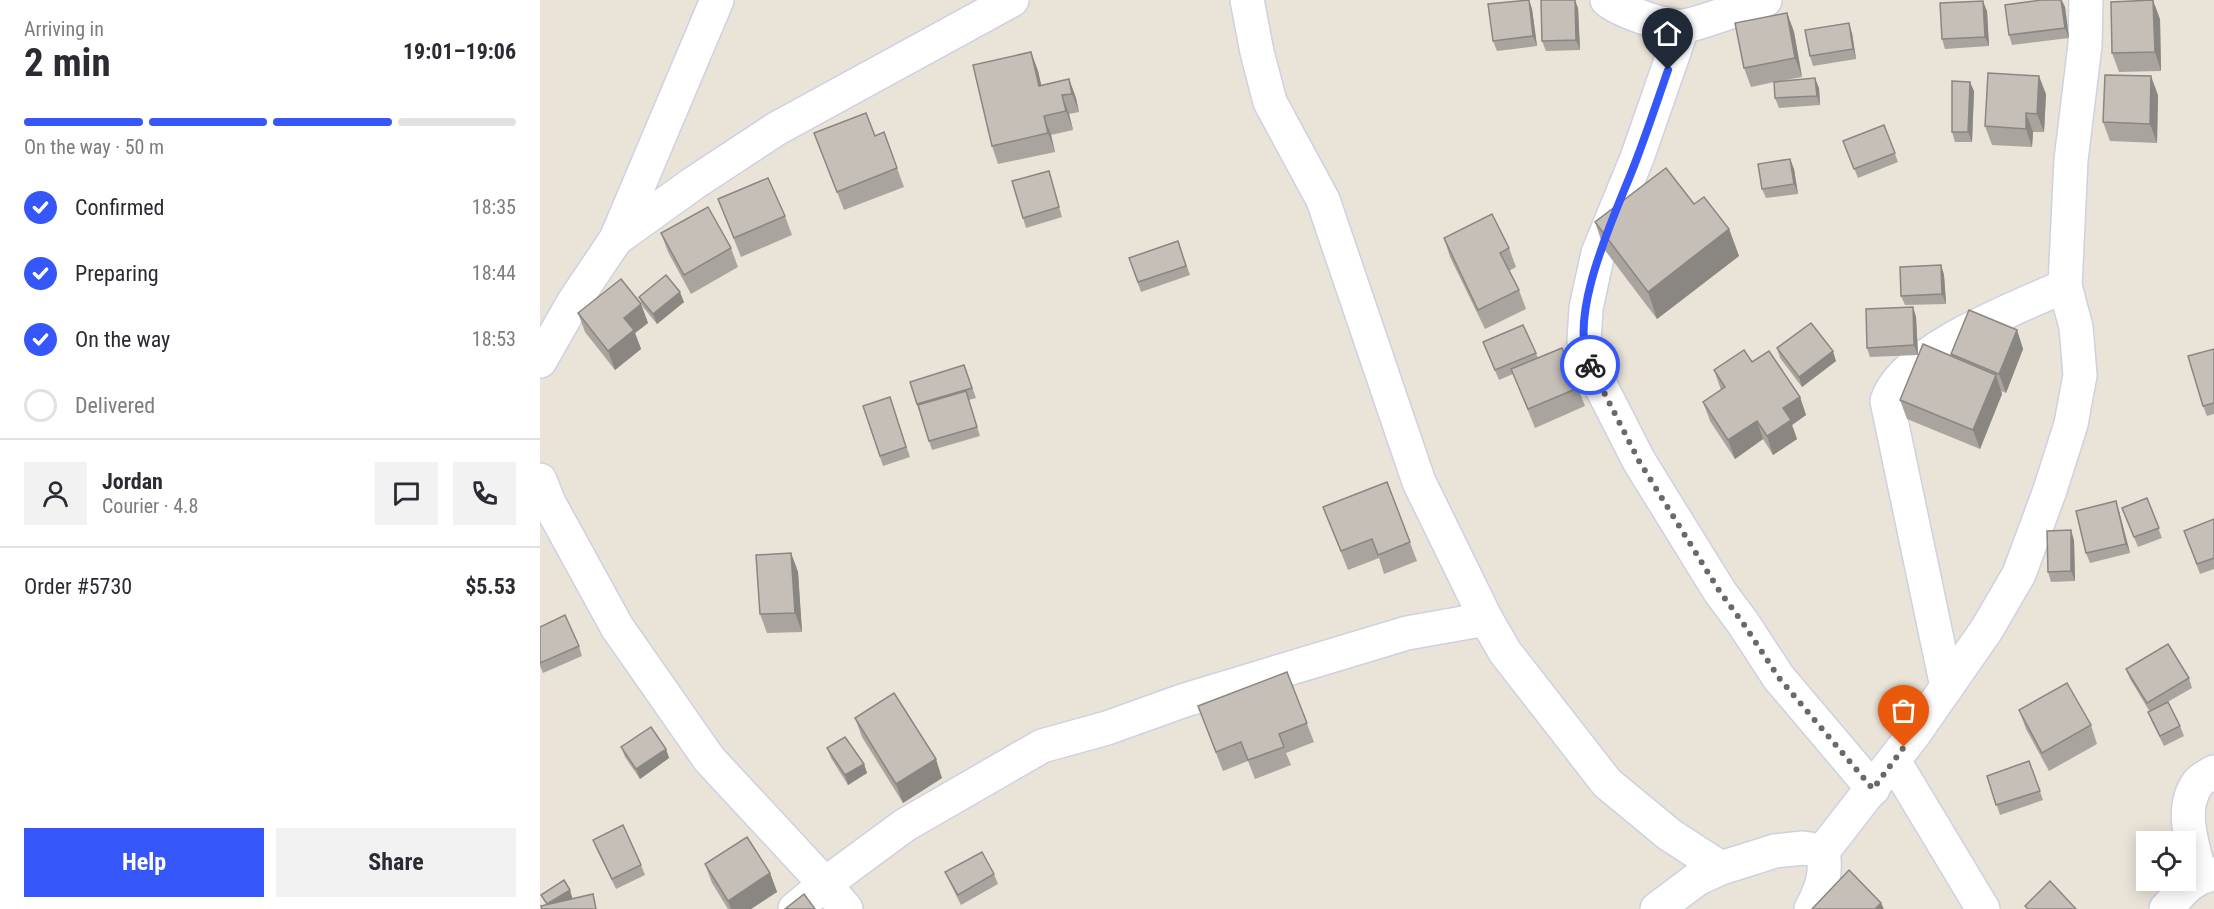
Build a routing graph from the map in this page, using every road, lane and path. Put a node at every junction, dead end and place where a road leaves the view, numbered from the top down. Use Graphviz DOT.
graph roads {
  1 [pos="717,0"];
  2 [pos="1012,0"];
  3 [pos="1247,0"];
  4 [pos="1607,0"];
  5 [pos="1765,0"];
  6 [pos="2086,0"];
  7 [pos="1683,26"];
  8 [pos="616,239"];
  9 [pos="2065,286"];
  10 [pos="540,361"];
  11 [pos="540,480"];
  12 [pos="1486,619"];
  13 [pos="1947,687"];
  14 [pos="1894,761"];
  15 [pos="2214,772"];
  16 [pos="1873,789"];
  17 [pos="1823,851"];
  18 [pos="1721,868"];
  19 [pos="2207,875"];
  20 [pos="825,884"];
  21 [pos="795,909"];
  22 [pos="846,909"];
  23 [pos="1657,909"];
  24 [pos="1811,909"];
  25 [pos="1983,909"];
  26 [pos="2166,909"];
  1 -- 8 [label="street"];
  2 -- 8 [label="street"];
  3 -- 12 [label="street"];
  4 -- 7 [label="street"];
  5 -- 7 [label="street"];
  6 -- 9 [label="street"];
  7 -- 16 [label="street"];
  8 -- 10 [label="street"];
  9 -- 13 [label="street"];
  9 -- 13 [label="street"];
  11 -- 20 [label="street"];
  12 -- 18 [label="street"];
  12 -- 20 [label="street"];
  13 -- 14 [label="street"];
  14 -- 16 [label="street"];
  14 -- 25 [label="street"];
  15 -- 19 [label="street"];
  16 -- 17 [label="street"];
  17 -- 18 [label="street"];
  17 -- 24 [label="street"];
  18 -- 23 [label="street"];
  19 -- 26 [label="street"];
  20 -- 21 [label="street"];
  20 -- 22 [label="street"];
}
